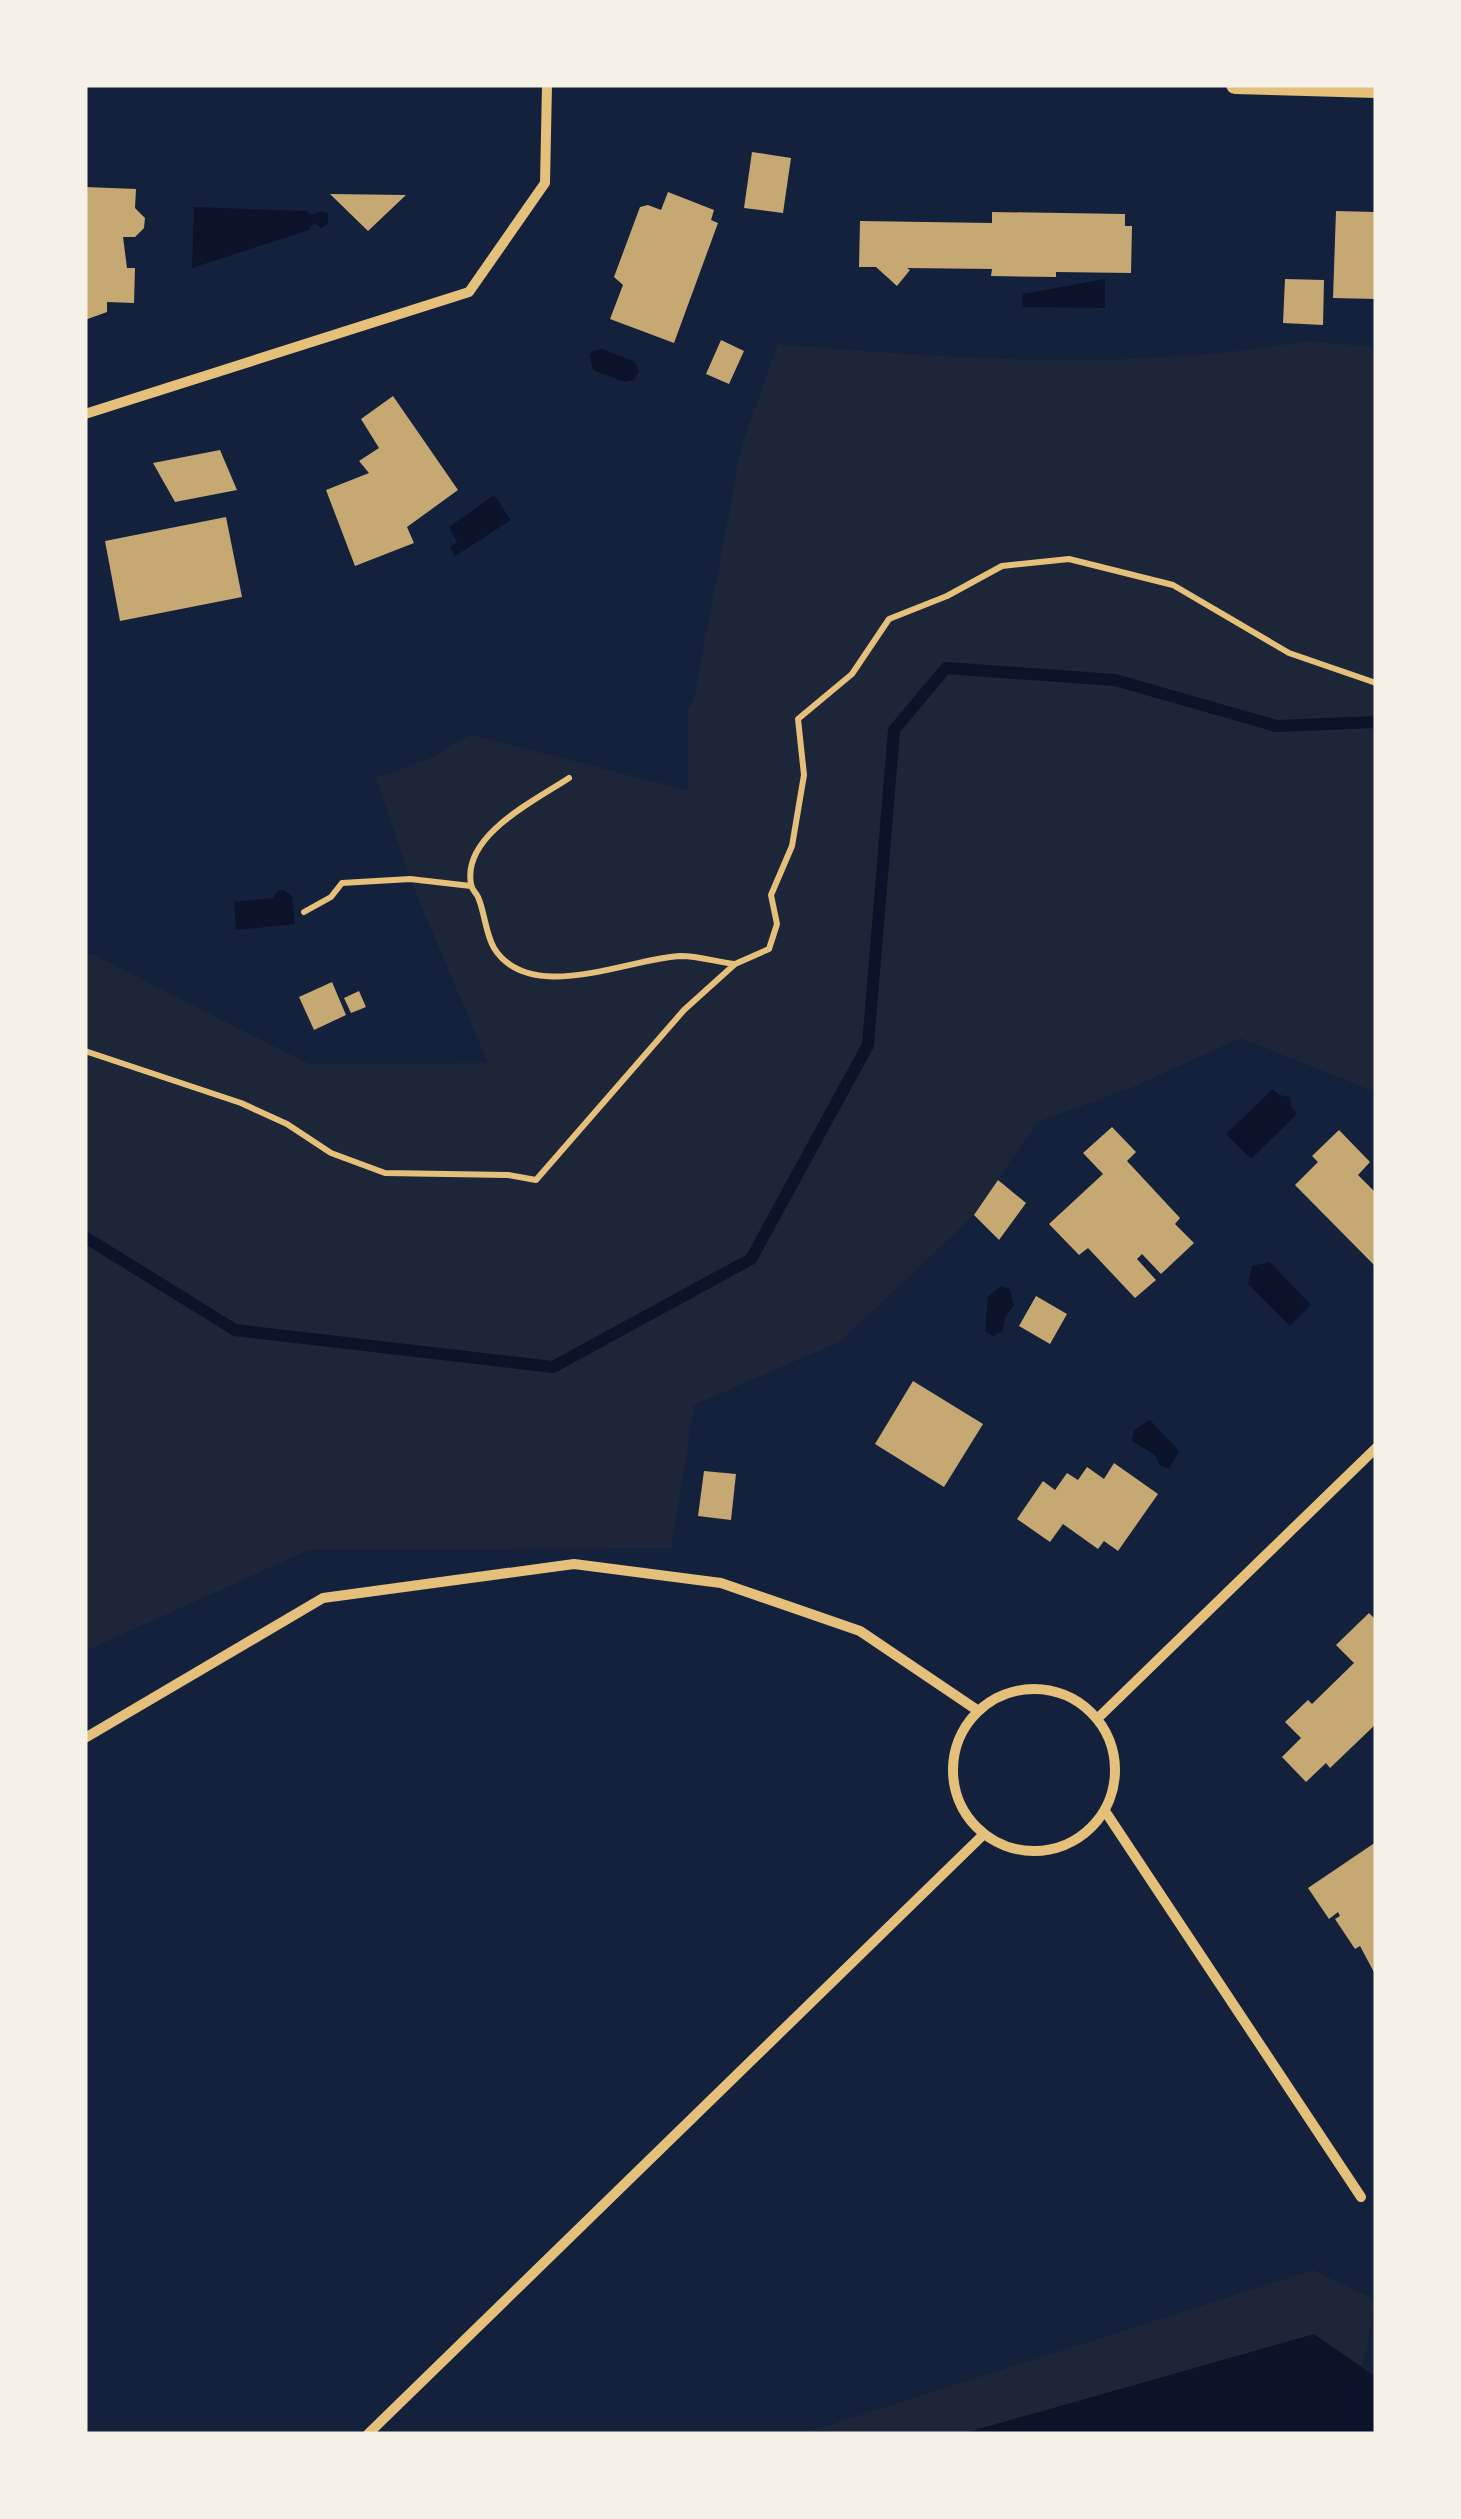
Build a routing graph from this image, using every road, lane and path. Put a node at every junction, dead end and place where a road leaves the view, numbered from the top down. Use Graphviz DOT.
graph roads {
  1 [pos="546,85"];
  2 [pos="1235,85"];
  3 [pos="1376,88"];
  4 [pos="85,414"];
  5 [pos="1376,683"];
  6 [pos="569,778"];
  7 [pos="471,886"];
  8 [pos="304,912"];
  9 [pos="735,964"];
  10 [pos="85,1051"];
  11 [pos="1376,1448"];
  12 [pos="977,1710"];
  13 [pos="1097,1719"];
  14 [pos="85,1738"];
  15 [pos="1105,1811"];
  16 [pos="983,1835"];
  17 [pos="1361,2196"];
  18 [pos="368,2434"];
  1 -- 4 [label="street"];
  2 -- 3 [label="street"];
  5 -- 9 [label="path"];
  6 -- 7 [label="path"];
  7 -- 8 [label="path"];
  7 -- 9 [label="path"];
  9 -- 10 [label="path"];
  11 -- 13 [label="street"];
  12 -- 13 [label="street"];
  12 -- 14 [label="street"];
  12 -- 16 [label="street"];
  13 -- 15 [label="street"];
  15 -- 16 [label="street"];
  15 -- 17 [label="street"];
  16 -- 18 [label="street"];
}
